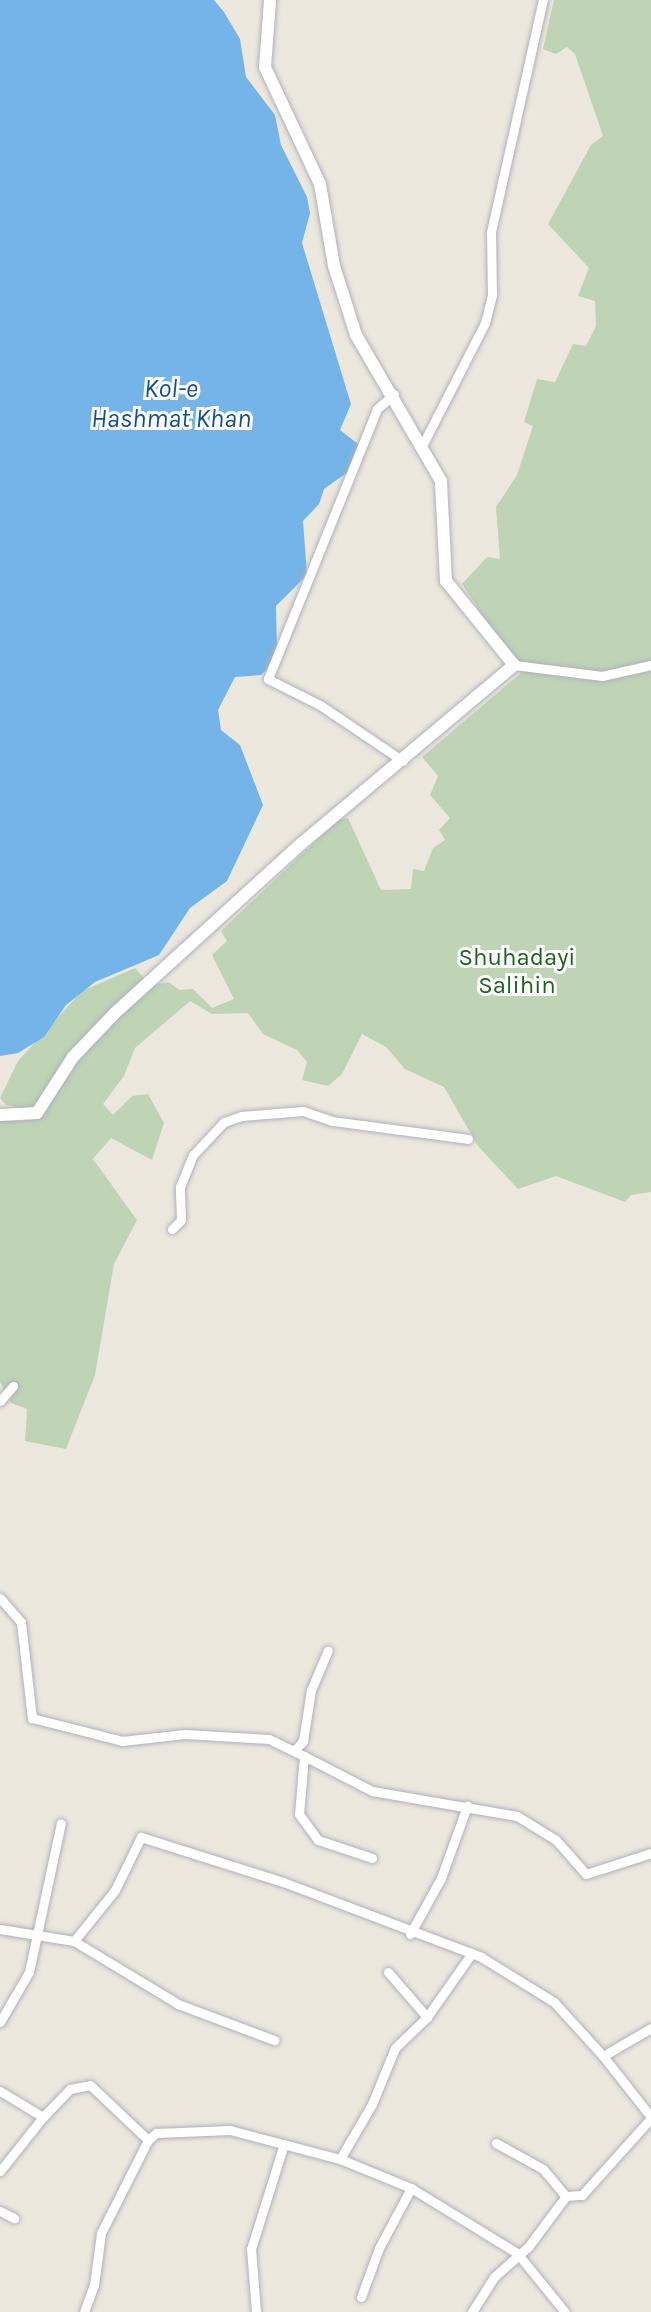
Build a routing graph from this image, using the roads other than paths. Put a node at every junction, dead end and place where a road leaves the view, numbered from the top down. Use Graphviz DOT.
graph roads {
  1 [pos="270,0"];
  2 [pos="543,0"];
  3 [pos="394,394"];
  4 [pos="422,446"];
  5 [pos="514,665"];
  6 [pos="651,665"];
  7 [pos="403,761"];
  8 [pos="0,1115"];
  9 [pos="468,1139"];
  10 [pos="172,1229"];
  11 [pos="13,1386"];
  12 [pos="0,1401"];
  13 [pos="0,1598"];
  14 [pos="328,1650"];
  15 [pos="295,1750"];
  16 [pos="304,1756"];
  17 [pos="467,1806"];
  18 [pos="61,1823"];
  19 [pos="651,1853"];
  20 [pos="372,1858"];
  21 [pos="0,1929"];
  22 [pos="410,1934"];
  23 [pos="38,1938"];
  24 [pos="74,1941"];
  25 [pos="472,1953"];
  26 [pos="388,1972"];
  27 [pos="427,2017"];
  28 [pos="0,2022"];
  29 [pos="651,2028"];
  30 [pos="274,2040"];
  31 [pos="603,2056"];
  32 [pos="0,2091"];
  33 [pos="43,2117"];
  34 [pos="651,2118"];
  35 [pos="148,2140"];
  36 [pos="496,2143"];
  37 [pos="284,2144"];
  38 [pos="340,2159"];
  39 [pos="0,2171"];
  40 [pos="411,2188"];
  41 [pos="566,2196"];
  42 [pos="0,2211"];
  43 [pos="14,2218"];
  44 [pos="517,2253"];
  45 [pos="361,2297"];
  46 [pos="84,2312"];
  47 [pos="256,2312"];
  48 [pos="472,2312"];
  49 [pos="565,2312"];
  1 -- 3 [label="street"];
  2 -- 4 [label="street"];
  3 -- 4 [label="street"];
  3 -- 7 [label="street"];
  4 -- 5 [label="street"];
  5 -- 6 [label="street"];
  5 -- 7 [label="street"];
  7 -- 8 [label="street"];
  9 -- 10 [label="street"];
  11 -- 12 [label="street"];
  13 -- 15 [label="street"];
  14 -- 15 [label="street"];
  15 -- 16 [label="street"];
  16 -- 17 [label="street"];
  16 -- 20 [label="street"];
  17 -- 19 [label="street"];
  17 -- 22 [label="street"];
  18 -- 23 [label="street"];
  21 -- 23 [label="street"];
  22 -- 24 [label="street"];
  22 -- 25 [label="street"];
  23 -- 24 [label="street"];
  23 -- 28 [label="street"];
  24 -- 30 [label="street"];
  25 -- 27 [label="street"];
  25 -- 31 [label="street"];
  26 -- 27 [label="street"];
  27 -- 38 [label="street"];
  29 -- 31 [label="street"];
  31 -- 34 [label="street"];
  32 -- 33 [label="street"];
  33 -- 35 [label="street"];
  33 -- 39 [label="street"];
  34 -- 41 [label="street"];
  35 -- 37 [label="street"];
  35 -- 46 [label="street"];
  36 -- 41 [label="street"];
  37 -- 38 [label="street"];
  37 -- 47 [label="street"];
  38 -- 40 [label="street"];
  40 -- 44 [label="street"];
  40 -- 45 [label="street"];
  41 -- 44 [label="street"];
  42 -- 43 [label="street"];
  44 -- 48 [label="street"];
  44 -- 49 [label="street"];
}
